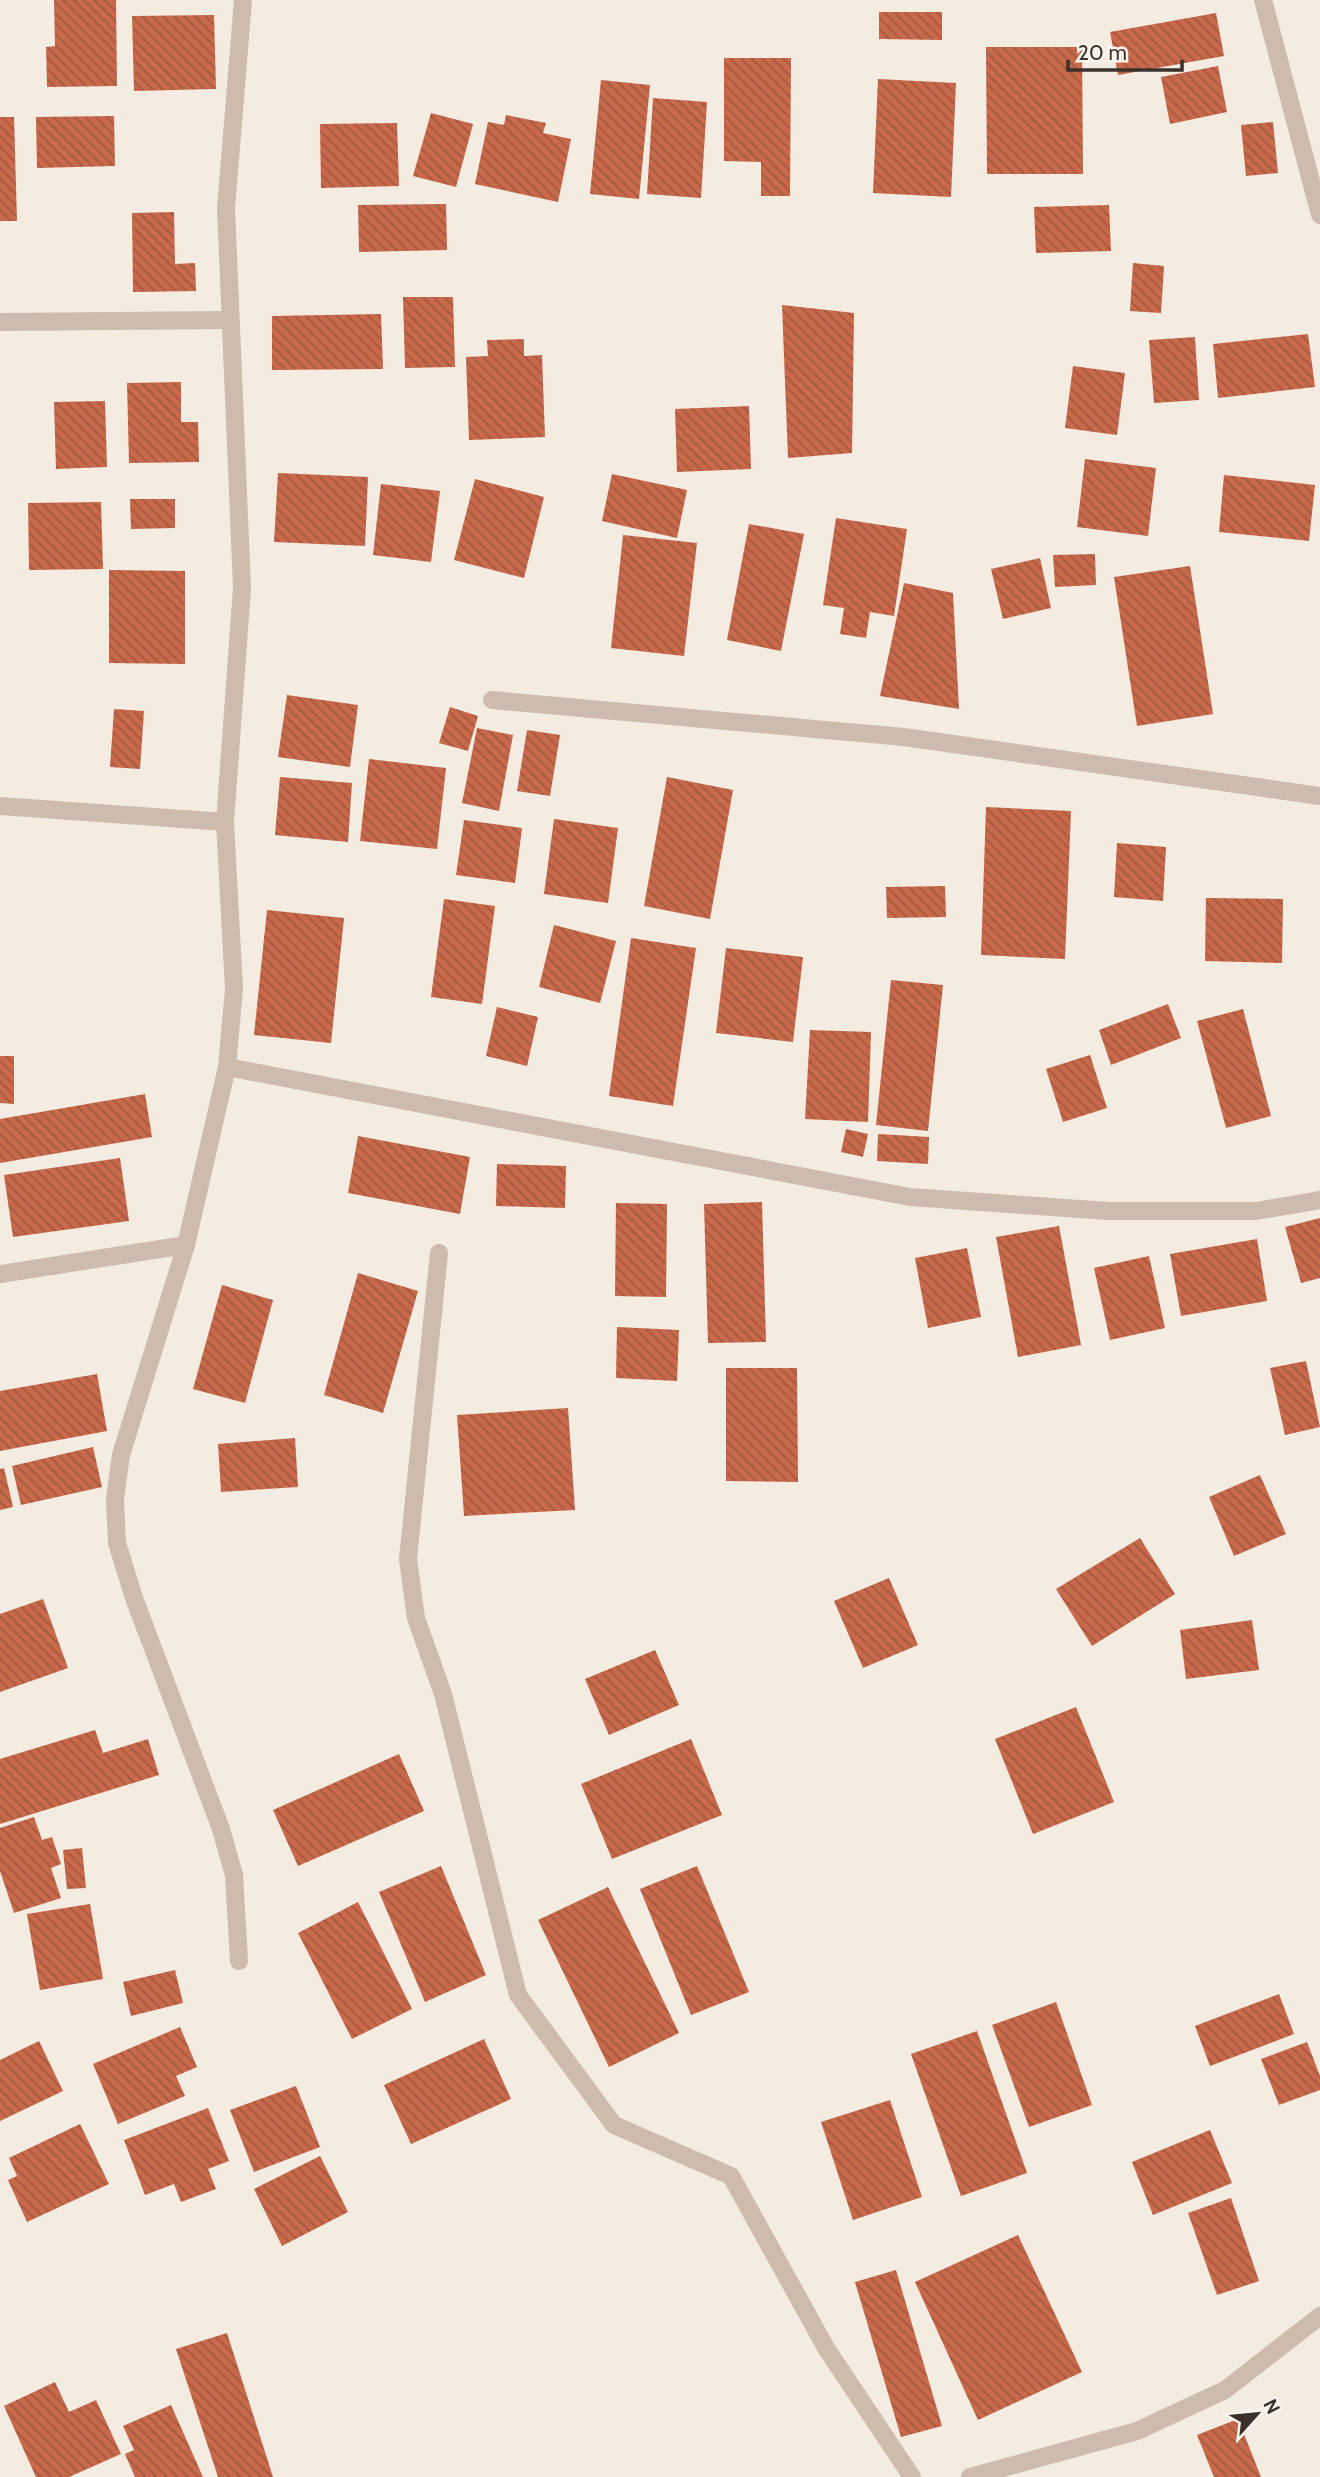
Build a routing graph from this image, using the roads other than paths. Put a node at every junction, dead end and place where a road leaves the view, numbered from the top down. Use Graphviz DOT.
graph roads {
  1 [pos="243,0"];
  2 [pos="1262,0"];
  3 [pos="1320,215"];
  4 [pos="229,320"];
  5 [pos="0,322"];
  6 [pos="492,700"];
  7 [pos="1320,796"];
  8 [pos="0,806"];
  9 [pos="225,822"];
  10 [pos="227,1067"];
  11 [pos="1320,1200"];
  12 [pos="186,1245"];
  13 [pos="439,1253"];
  14 [pos="0,1274"];
  15 [pos="239,1961"];
  16 [pos="1320,2316"];
  17 [pos="912,2477"];
  18 [pos="970,2477"];
  1 -- 4 [label="street"];
  2 -- 3 [label="street"];
  4 -- 5 [label="street"];
  4 -- 9 [label="street"];
  6 -- 7 [label="street"];
  8 -- 9 [label="street"];
  9 -- 10 [label="street"];
  10 -- 11 [label="street"];
  10 -- 12 [label="street"];
  12 -- 14 [label="street"];
  12 -- 15 [label="street"];
  13 -- 17 [label="street"];
  16 -- 18 [label="street"];
}
